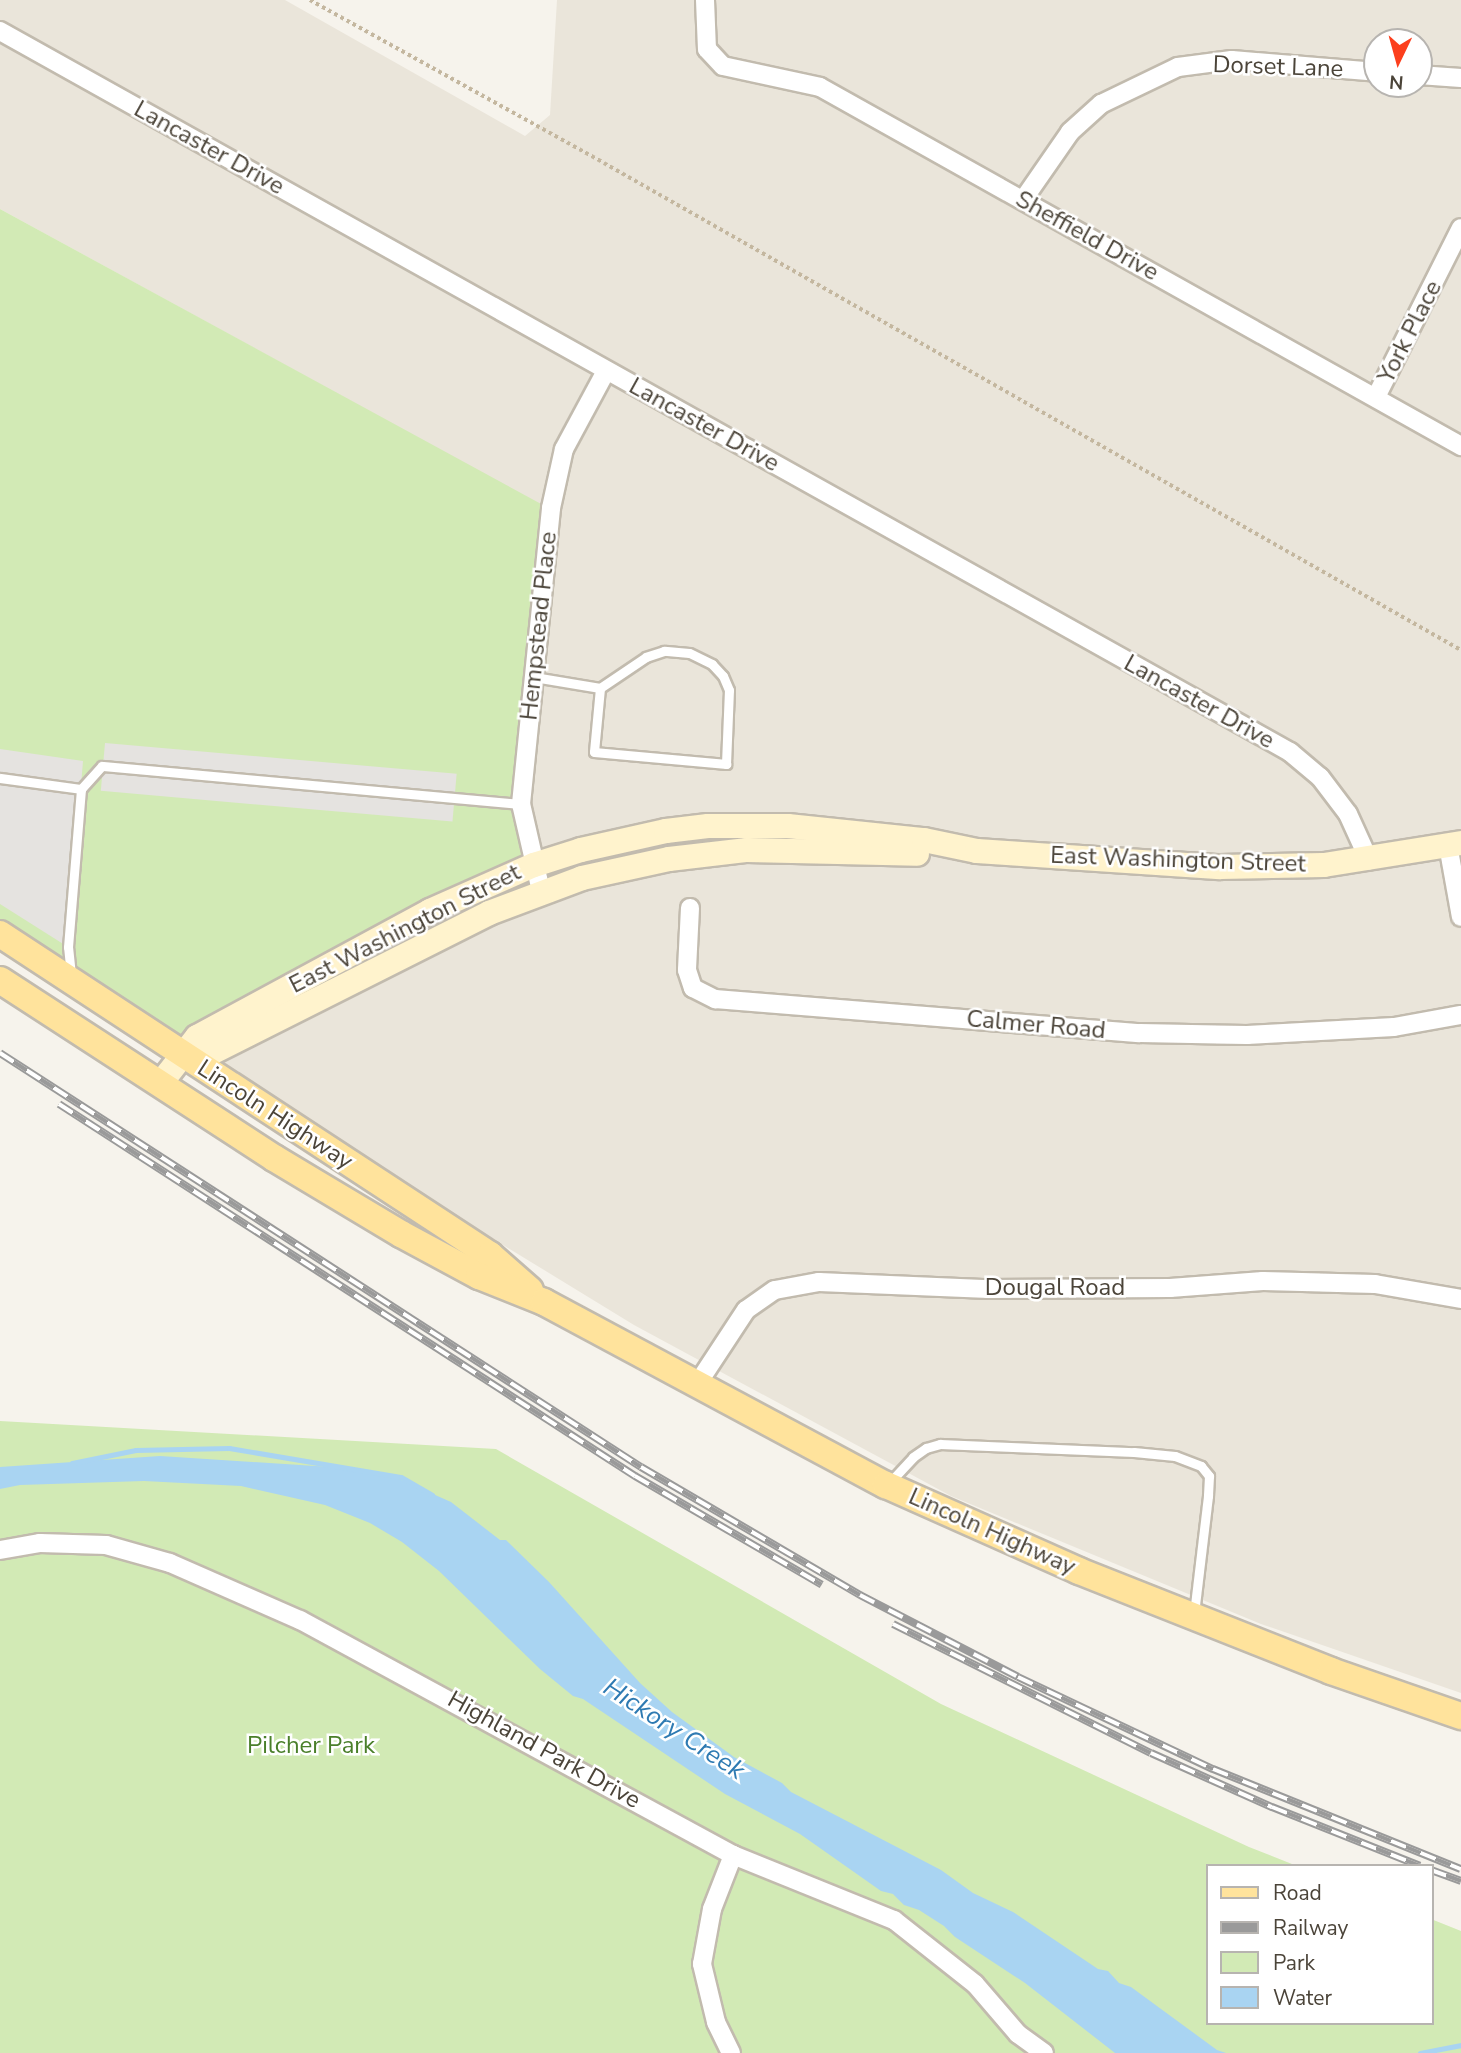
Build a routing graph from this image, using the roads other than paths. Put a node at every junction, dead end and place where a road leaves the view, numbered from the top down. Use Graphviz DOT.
graph roads {
  1 [pos="705,0"];
  2 [pos="0,31"];
  3 [pos="1363,71"];
  4 [pos="1433,76"];
  5 [pos="1461,78"];
  6 [pos="1023,200"];
  7 [pos="1461,228"];
  8 [pos="606,371"];
  9 [pos="1376,397"];
  10 [pos="1461,446"];
  11 [pos="534,677"];
  12 [pos="600,688"];
  13 [pos="0,778"];
  14 [pos="81,789"];
  15 [pos="521,804"];
  16 [pos="1455,844"];
  17 [pos="977,851"];
  18 [pos="1369,860"];
  19 [pos="534,865"];
  20 [pos="541,891"];
  21 [pos="690,908"];
  22 [pos="1461,917"];
  23 [pos="0,934"];
  24 [pos="0,980"];
  25 [pos="72,980"];
  26 [pos="1461,1015"];
  27 [pos="183,1055"];
  28 [pos="160,1084"];
  29 [pos="1461,1298"];
  30 [pos="544,1302"];
  31 [pos="696,1386"];
  32 [pos="886,1486"];
  33 [pos="0,1550"];
  34 [pos="1193,1616"];
  35 [pos="1461,1716"];
  36 [pos="733,1855"];
  37 [pos="731,2053"];
  38 [pos="1044,2053"];
  1 -- 6 [label="street, Sheffield Drive"];
  2 -- 8 [label="street, Lancaster Drive"];
  3 -- 6 [label="street, Dorset Lane"];
  4 -- 5 [label="street"];
  6 -- 9 [label="street, Sheffield Drive"];
  7 -- 9 [label="street, York Place"];
  8 -- 11 [label="street, Hempstead Place"];
  8 -- 18 [label="street, Lancaster Drive"];
  9 -- 10 [label="street, Sheffield Drive"];
  11 -- 12 [label="lane"];
  11 -- 15 [label="street, Hempstead Place"];
  12 -- 12 [label="lane"];
  13 -- 14 [label="lane"];
  14 -- 15 [label="lane"];
  14 -- 25 [label="lane"];
  15 -- 19 [label="street, Hempstead Place"];
  16 -- 18 [label="street, East Washington Street"];
  16 -- 22 [label="street"];
  17 -- 18 [label="street, East Washington Street"];
  17 -- 19 [label="street, East Washington Street"];
  17 -- 20 [label="street, East Washington Street"];
  19 -- 20 [label="street, Hempstead Place"];
  19 -- 27 [label="street, East Washington Street"];
  20 -- 27 [label="street, East Washington Street"];
  21 -- 26 [label="street, Calmer Road"];
  23 -- 25 [label="main road, Lincoln Highway"];
  24 -- 28 [label="main road, Lincoln Highway"];
  25 -- 27 [label="main road, Lincoln Highway"];
  27 -- 28 [label="street, East Washington Street"];
  27 -- 30 [label="main road, Lincoln Highway"];
  28 -- 30 [label="main road, Lincoln Highway"];
  29 -- 31 [label="street, Dougal Road"];
  30 -- 31 [label="main road, Lincoln Highway"];
  31 -- 32 [label="main road, Lincoln Highway"];
  32 -- 34 [label="main road, Lincoln Highway"];
  32 -- 34 [label="lane"];
  33 -- 36 [label="street, Highland Park Drive"];
  34 -- 35 [label="main road, Lincoln Highway"];
  36 -- 37 [label="street"];
  36 -- 38 [label="street, Highland Park Drive"];
}
